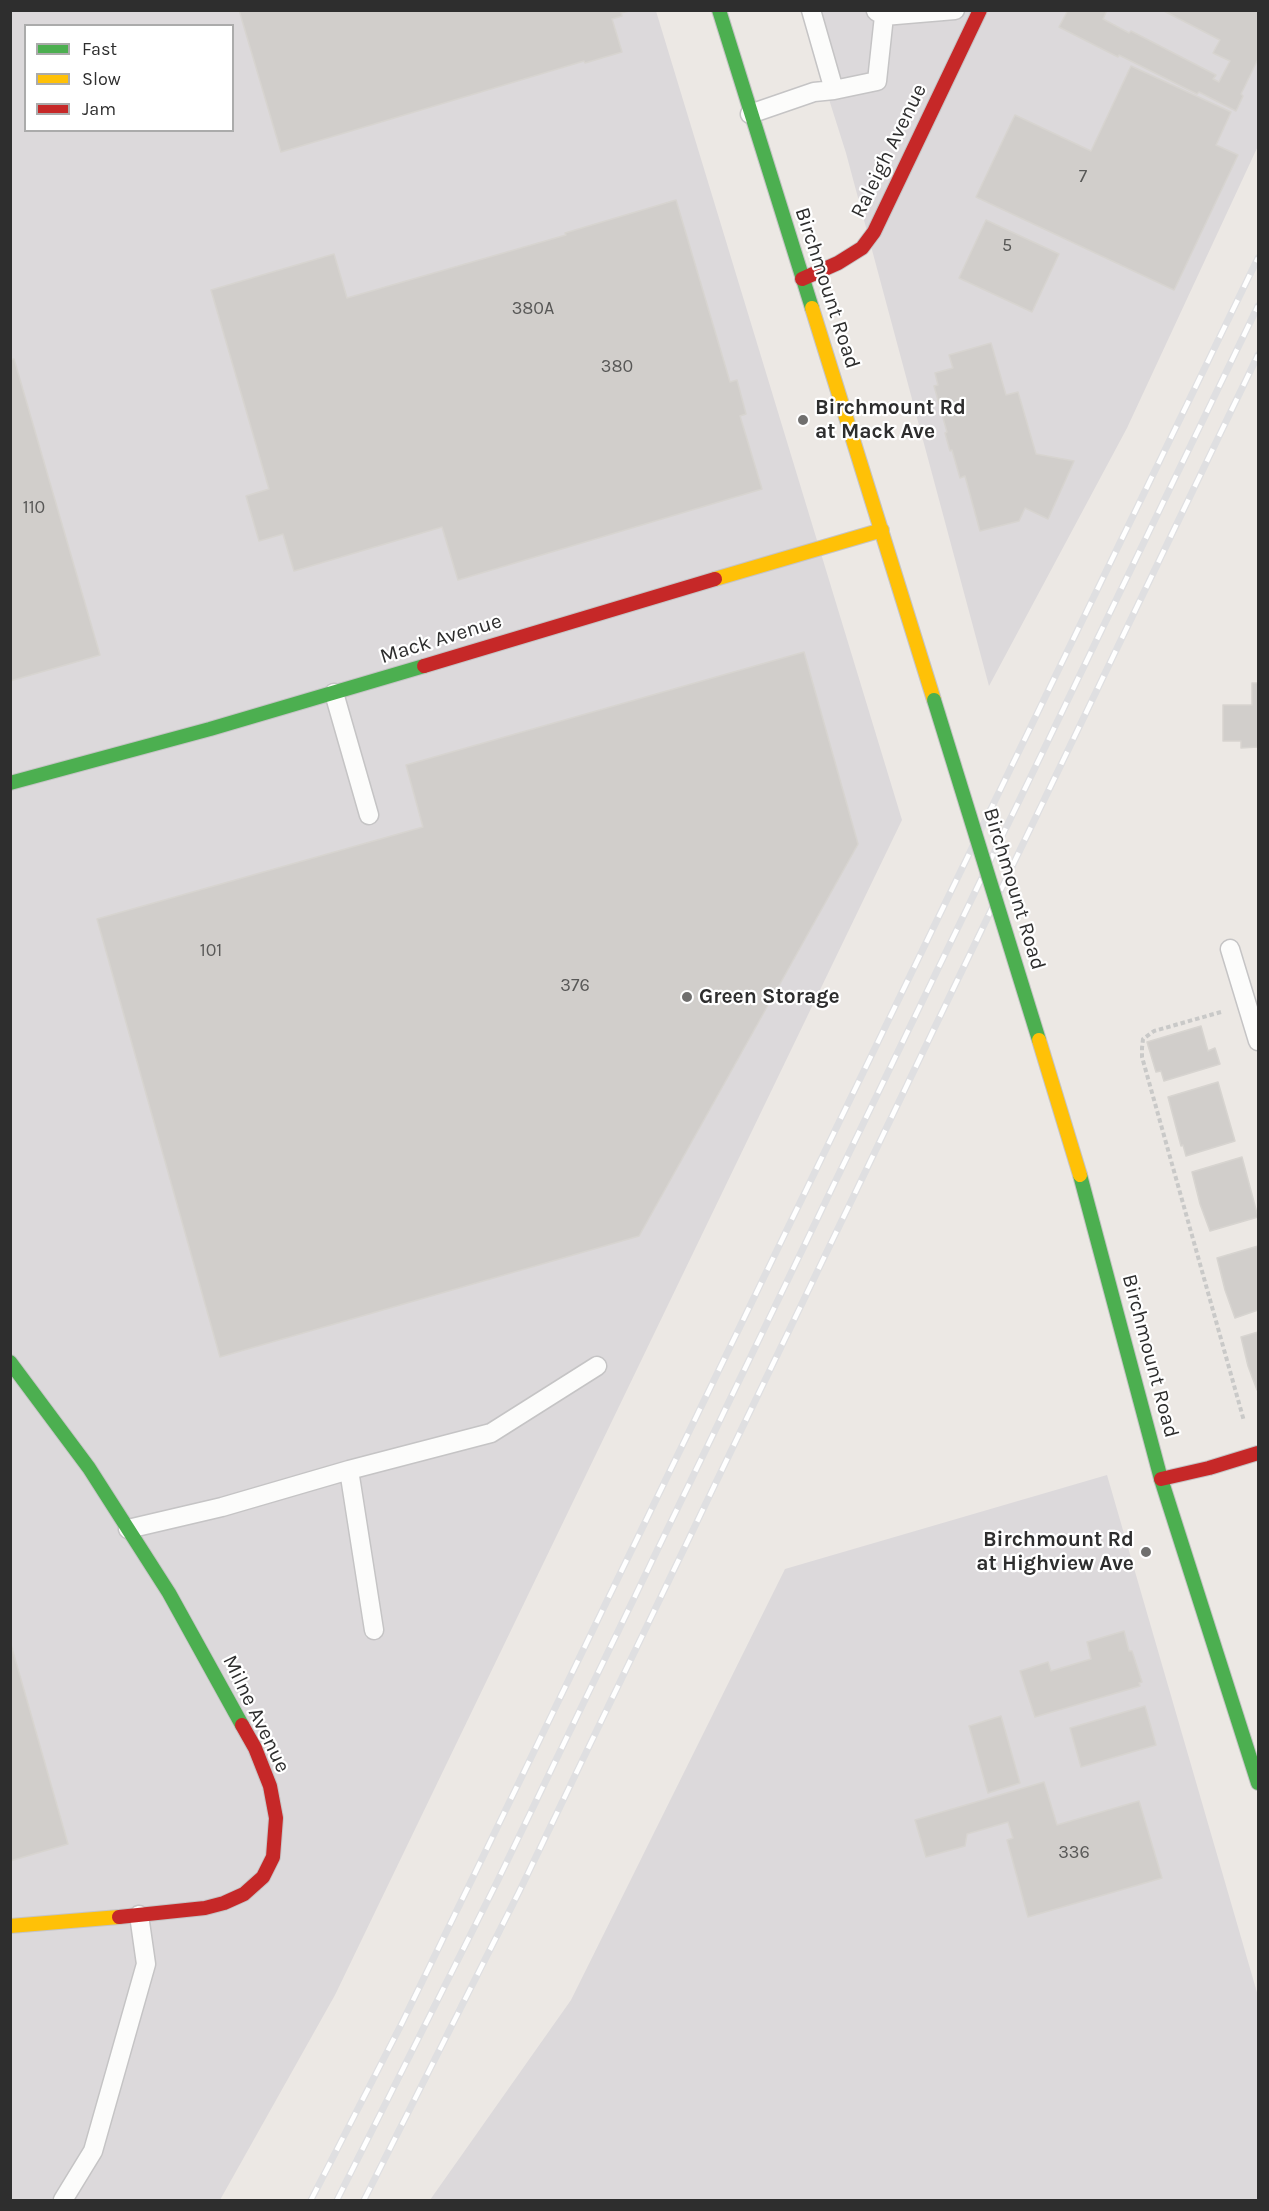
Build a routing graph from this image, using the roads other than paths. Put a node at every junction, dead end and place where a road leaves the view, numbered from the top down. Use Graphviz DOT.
graph roads {
  1 [pos="719,10"];
  2 [pos="811,10"];
  3 [pos="955,10"];
  4 [pos="980,10"];
  5 [pos="879,13"];
  6 [pos="834,90"];
  7 [pos="750,114"];
  8 [pos="802,279"];
  9 [pos="882,530"];
  10 [pos="334,693"];
  11 [pos="10,783"];
  12 [pos="369,815"];
  13 [pos="1230,949"];
  14 [pos="1258,1041"];
  15 [pos="10,1362"];
  16 [pos="597,1366"];
  17 [pos="1258,1453"];
  18 [pos="349,1470"];
  19 [pos="1161,1479"];
  20 [pos="128,1528"];
  21 [pos="374,1630"];
  22 [pos="1258,1783"];
  23 [pos="139,1915"];
  24 [pos="10,1926"];
  25 [pos="63,2200"];
  1 -- 7 [label="street, Birchmount Road"];
  2 -- 6 [label="lane"];
  3 -- 5 [label="lane"];
  4 -- 8 [label="street, Raleigh Avenue"];
  5 -- 6 [label="lane"];
  6 -- 7 [label="lane"];
  7 -- 8 [label="street, Birchmount Road"];
  8 -- 9 [label="street, Birchmount Road"];
  9 -- 10 [label="street, Mack Avenue"];
  9 -- 19 [label="street, Birchmount Road, bridge"];
  10 -- 11 [label="street, Mack Avenue"];
  10 -- 12 [label="lane"];
  13 -- 14 [label="lane"];
  15 -- 20 [label="street, Milne Avenue"];
  16 -- 18 [label="lane"];
  17 -- 19 [label="street"];
  18 -- 20 [label="lane"];
  18 -- 21 [label="lane"];
  19 -- 22 [label="street, Birchmount Road"];
  20 -- 23 [label="street, Milne Avenue"];
  23 -- 24 [label="street, Milne Avenue"];
  23 -- 25 [label="lane"];
}
